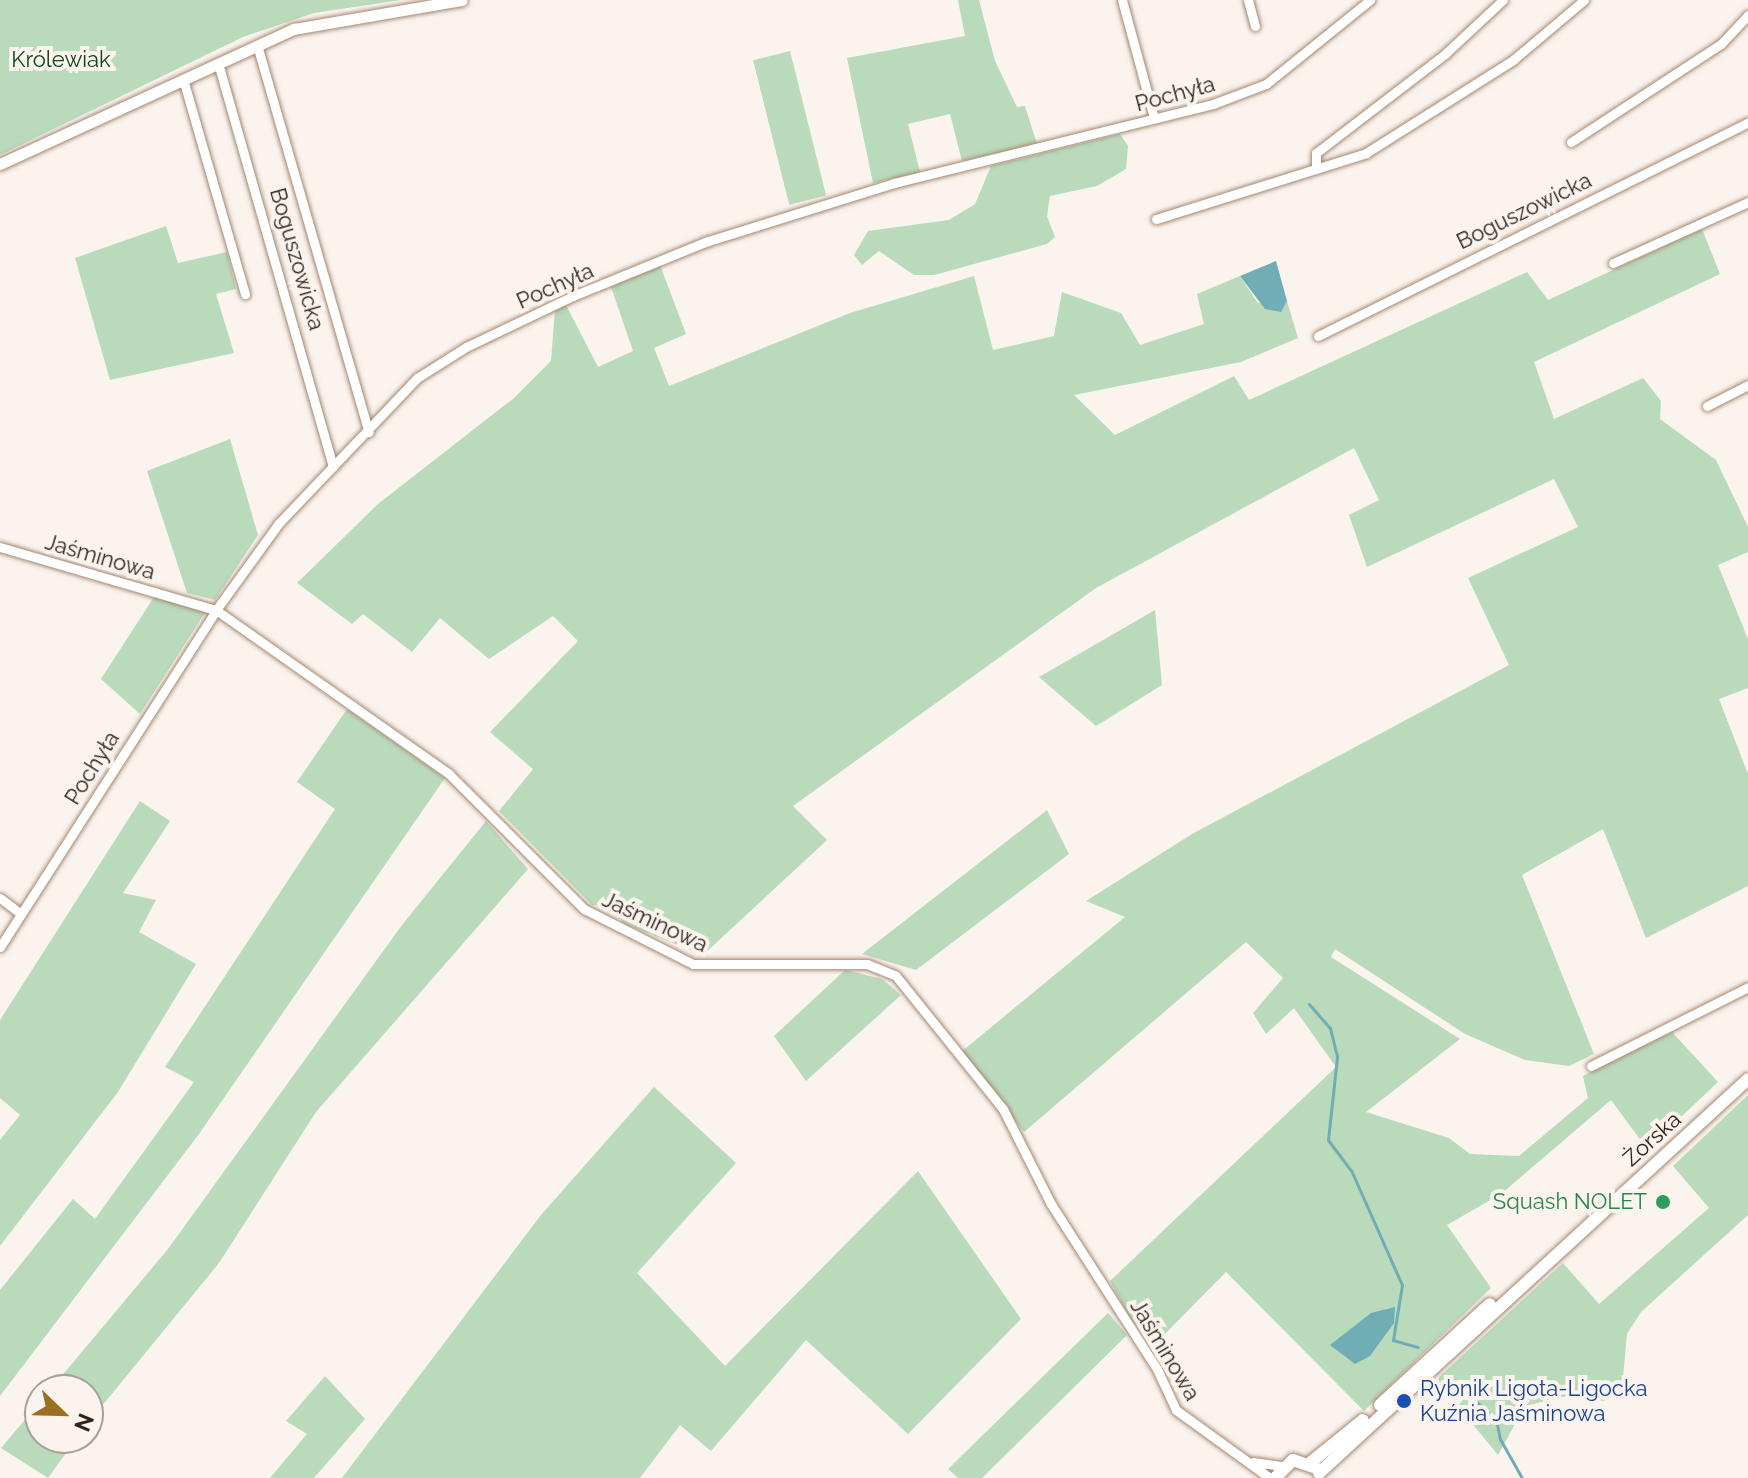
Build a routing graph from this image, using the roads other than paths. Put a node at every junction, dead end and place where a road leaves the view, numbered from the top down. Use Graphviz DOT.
graph roads {
  1 [pos="462,0"];
  2 [pos="1122,0"];
  3 [pos="1248,0"];
  4 [pos="1370,0"];
  5 [pos="1503,0"];
  6 [pos="1584,0"];
  7 [pos="1748,15"];
  8 [pos="1255,26"];
  9 [pos="257,45"];
  10 [pos="218,63"];
  11 [pos="183,79"];
  12 [pos="1154,118"];
  13 [pos="1748,123"];
  14 [pos="1571,142"];
  15 [pos="0,164"];
  16 [pos="1316,169"];
  17 [pos="1748,202"];
  18 [pos="1156,219"];
  19 [pos="1613,263"];
  20 [pos="245,294"];
  21 [pos="1318,336"];
  22 [pos="1748,385"];
  23 [pos="1707,406"];
  24 [pos="369,432"];
  25 [pos="333,467"];
  26 [pos="0,547"];
  27 [pos="216,610"];
  28 [pos="0,898"];
  29 [pos="21,914"];
  30 [pos="0,947"];
  31 [pos="1748,987"];
  32 [pos="1591,1066"];
  33 [pos="1748,1079"];
  34 [pos="1509,1292"];
  35 [pos="1250,1462"];
  36 [pos="1310,1463"];
  37 [pos="1275,1474"];
  38 [pos="1320,1476"];
  1 -- 9 [label="street"];
  2 -- 12 [label="street"];
  3 -- 8 [label="street"];
  4 -- 12 [label="street, Pochyła"];
  5 -- 16 [label="street"];
  6 -- 16 [label="street"];
  7 -- 14 [label="street, Boguszowicka"];
  9 -- 10 [label="street"];
  9 -- 24 [label="street, Boguszowicka"];
  10 -- 11 [label="street"];
  10 -- 25 [label="street, Boguszowicka"];
  11 -- 15 [label="street"];
  11 -- 20 [label="street"];
  12 -- 24 [label="street, Pochyła"];
  13 -- 21 [label="street, Boguszowicka"];
  16 -- 18 [label="street"];
  17 -- 19 [label="street"];
  22 -- 23 [label="street"];
  24 -- 25 [label="street, Pochyła"];
  25 -- 27 [label="street, Pochyła"];
  26 -- 27 [label="street, Jaśminowa"];
  27 -- 29 [label="street, Pochyła"];
  27 -- 35 [label="street, Jaśminowa"];
  28 -- 29 [label="street"];
  29 -- 30 [label="street, Pochyła"];
  31 -- 32 [label="street"];
  33 -- 34 [label="main road, Żorska"];
  34 -- 36 [label="main road, Żorska"];
  34 -- 38 [label="main road, Żorska"];
  35 -- 37 [label="street, Jaśminowa"];
  35 -- 37 [label="street, Jaśminowa"];
  36 -- 37 [label="main road"];
  36 -- 38 [label="main road"];
}
